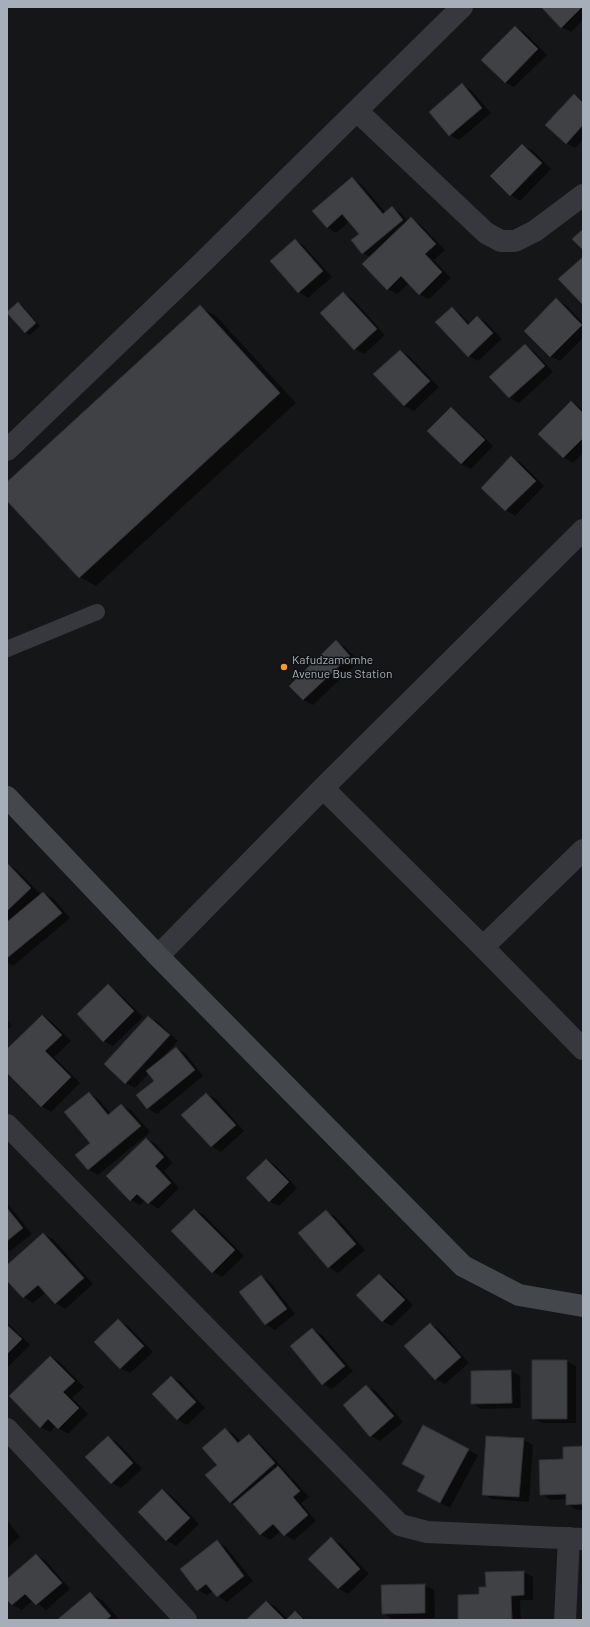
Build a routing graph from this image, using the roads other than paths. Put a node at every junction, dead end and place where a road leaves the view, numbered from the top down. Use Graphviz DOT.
graph roads {
  1 [pos="462,7"];
  2 [pos="357,111"];
  3 [pos="583,195"];
  4 [pos="7,450"];
  5 [pos="583,530"];
  6 [pos="96,612"];
  7 [pos="7,649"];
  8 [pos="323,788"];
  9 [pos="7,797"];
  10 [pos="583,850"];
  11 [pos="483,947"];
  12 [pos="158,956"];
  13 [pos="583,1049"];
  14 [pos="7,1125"];
  15 [pos="583,1306"];
  16 [pos="7,1429"];
  17 [pos="576,1538"];
  18 [pos="186,1620"];
  19 [pos="565,1620"];
  1 -- 2 [label="street"];
  2 -- 3 [label="street"];
  2 -- 4 [label="street"];
  5 -- 8 [label="street"];
  6 -- 7 [label="lane"];
  8 -- 11 [label="street"];
  8 -- 12 [label="street"];
  9 -- 12 [label="street"];
  10 -- 11 [label="street"];
  11 -- 13 [label="street"];
  12 -- 15 [label="street"];
  14 -- 17 [label="street"];
  16 -- 18 [label="street"];
  17 -- 19 [label="street"];
}
